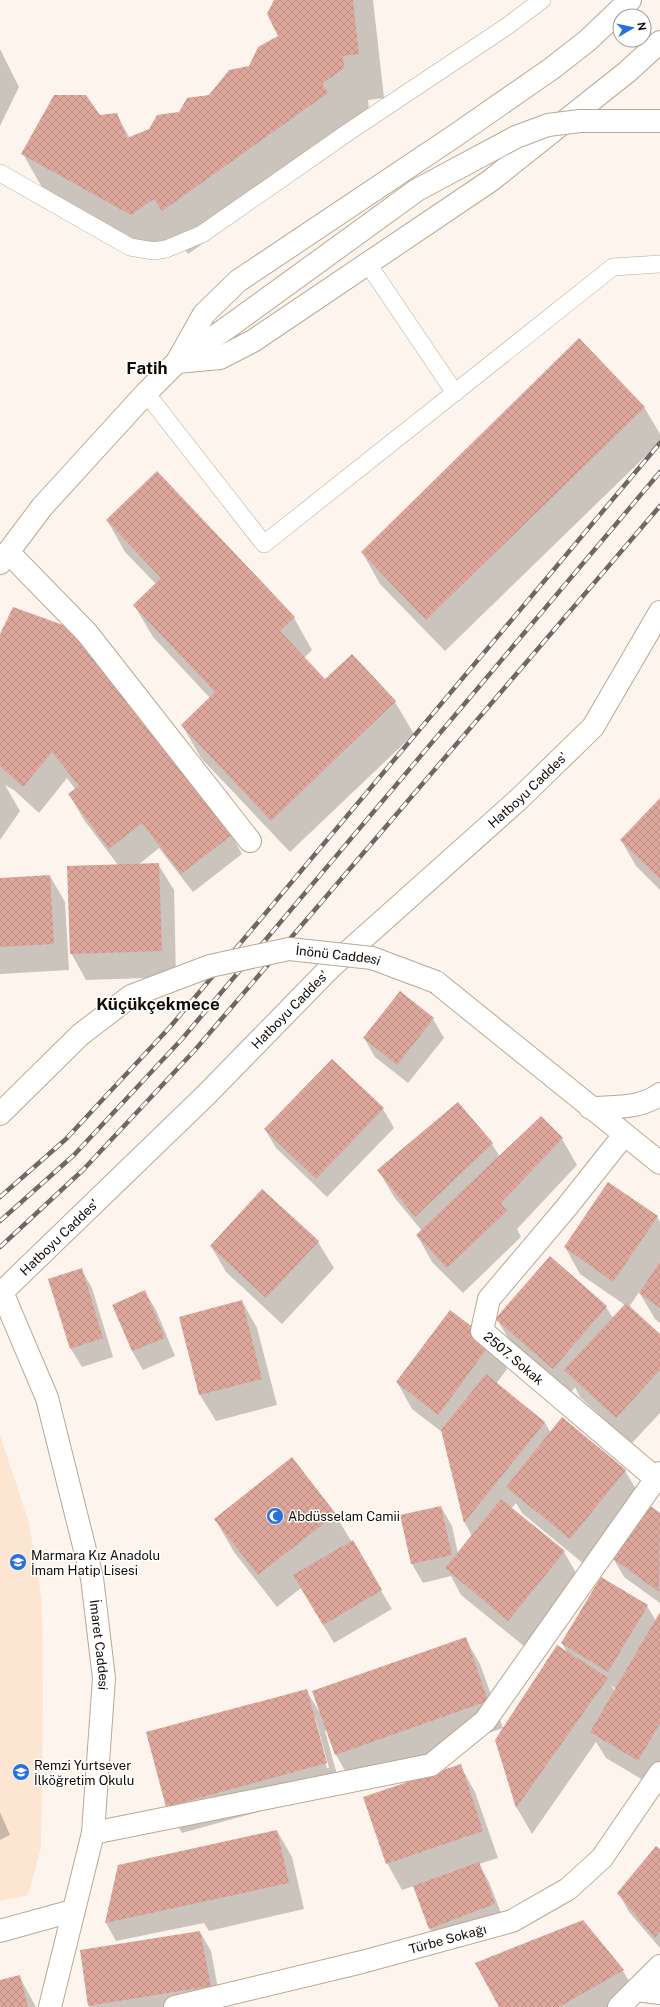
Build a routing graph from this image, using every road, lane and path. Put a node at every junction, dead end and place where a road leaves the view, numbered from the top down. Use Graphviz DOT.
graph roads {
  1 [pos="542,0"];
  2 [pos="630,0"];
  3 [pos="660,42"];
  4 [pos="578,110"];
  5 [pos="660,112"];
  6 [pos="660,121"];
  7 [pos="0,173"];
  8 [pos="368,264"];
  9 [pos="660,264"];
  10 [pos="177,362"];
  11 [pos="146,393"];
  12 [pos="455,393"];
  13 [pos="4,557"];
  14 [pos="660,612"];
  15 [pos="250,841"];
  16 [pos="660,1094"];
  17 [pos="590,1108"];
  18 [pos="0,1114"];
  19 [pos="624,1135"];
  20 [pos="660,1163"];
  21 [pos="1,1293"];
  22 [pos="659,1478"];
  23 [pos="660,1773"];
  24 [pos="93,1833"];
  25 [pos="72,1911"];
  26 [pos="0,1931"];
  27 [pos="660,1966"];
  28 [pos="636,1990"];
  29 [pos="660,1993"];
  30 [pos="50,2007"];
  31 [pos="175,2007"];
  32 [pos="619,2007"];
  1 -- 7 [label="lane"];
  2 -- 10 [label="street"];
  3 -- 4 [label="street"];
  4 -- 5 [label="street"];
  4 -- 8 [label="street"];
  6 -- 10 [label="street, bridge"];
  8 -- 10 [label="street"];
  8 -- 12 [label="lane"];
  9 -- 12 [label="lane"];
  10 -- 11 [label="street"];
  11 -- 12 [label="lane"];
  11 -- 13 [label="street"];
  13 -- 15 [label="street"];
  14 -- 21 [label="street, Hatboyu Caddes'"];
  16 -- 17 [label="street"];
  17 -- 18 [label="street, İnönü Caddesi, bridge"];
  17 -- 19 [label="street, İnönü Caddesi"];
  19 -- 20 [label="street, İnönü Caddesi"];
  19 -- 22 [label="street, 2507. Sokak"];
  21 -- 24 [label="street, İmaret Caddesi"];
  22 -- 24 [label="street"];
  23 -- 31 [label="street, Türbe Sokağı"];
  24 -- 25 [label="street, İmaret Caddesi"];
  25 -- 26 [label="street"];
  25 -- 30 [label="street, İmaret Caddesi"];
  27 -- 28 [label="street"];
  28 -- 29 [label="street"];
  28 -- 32 [label="street"];
}
